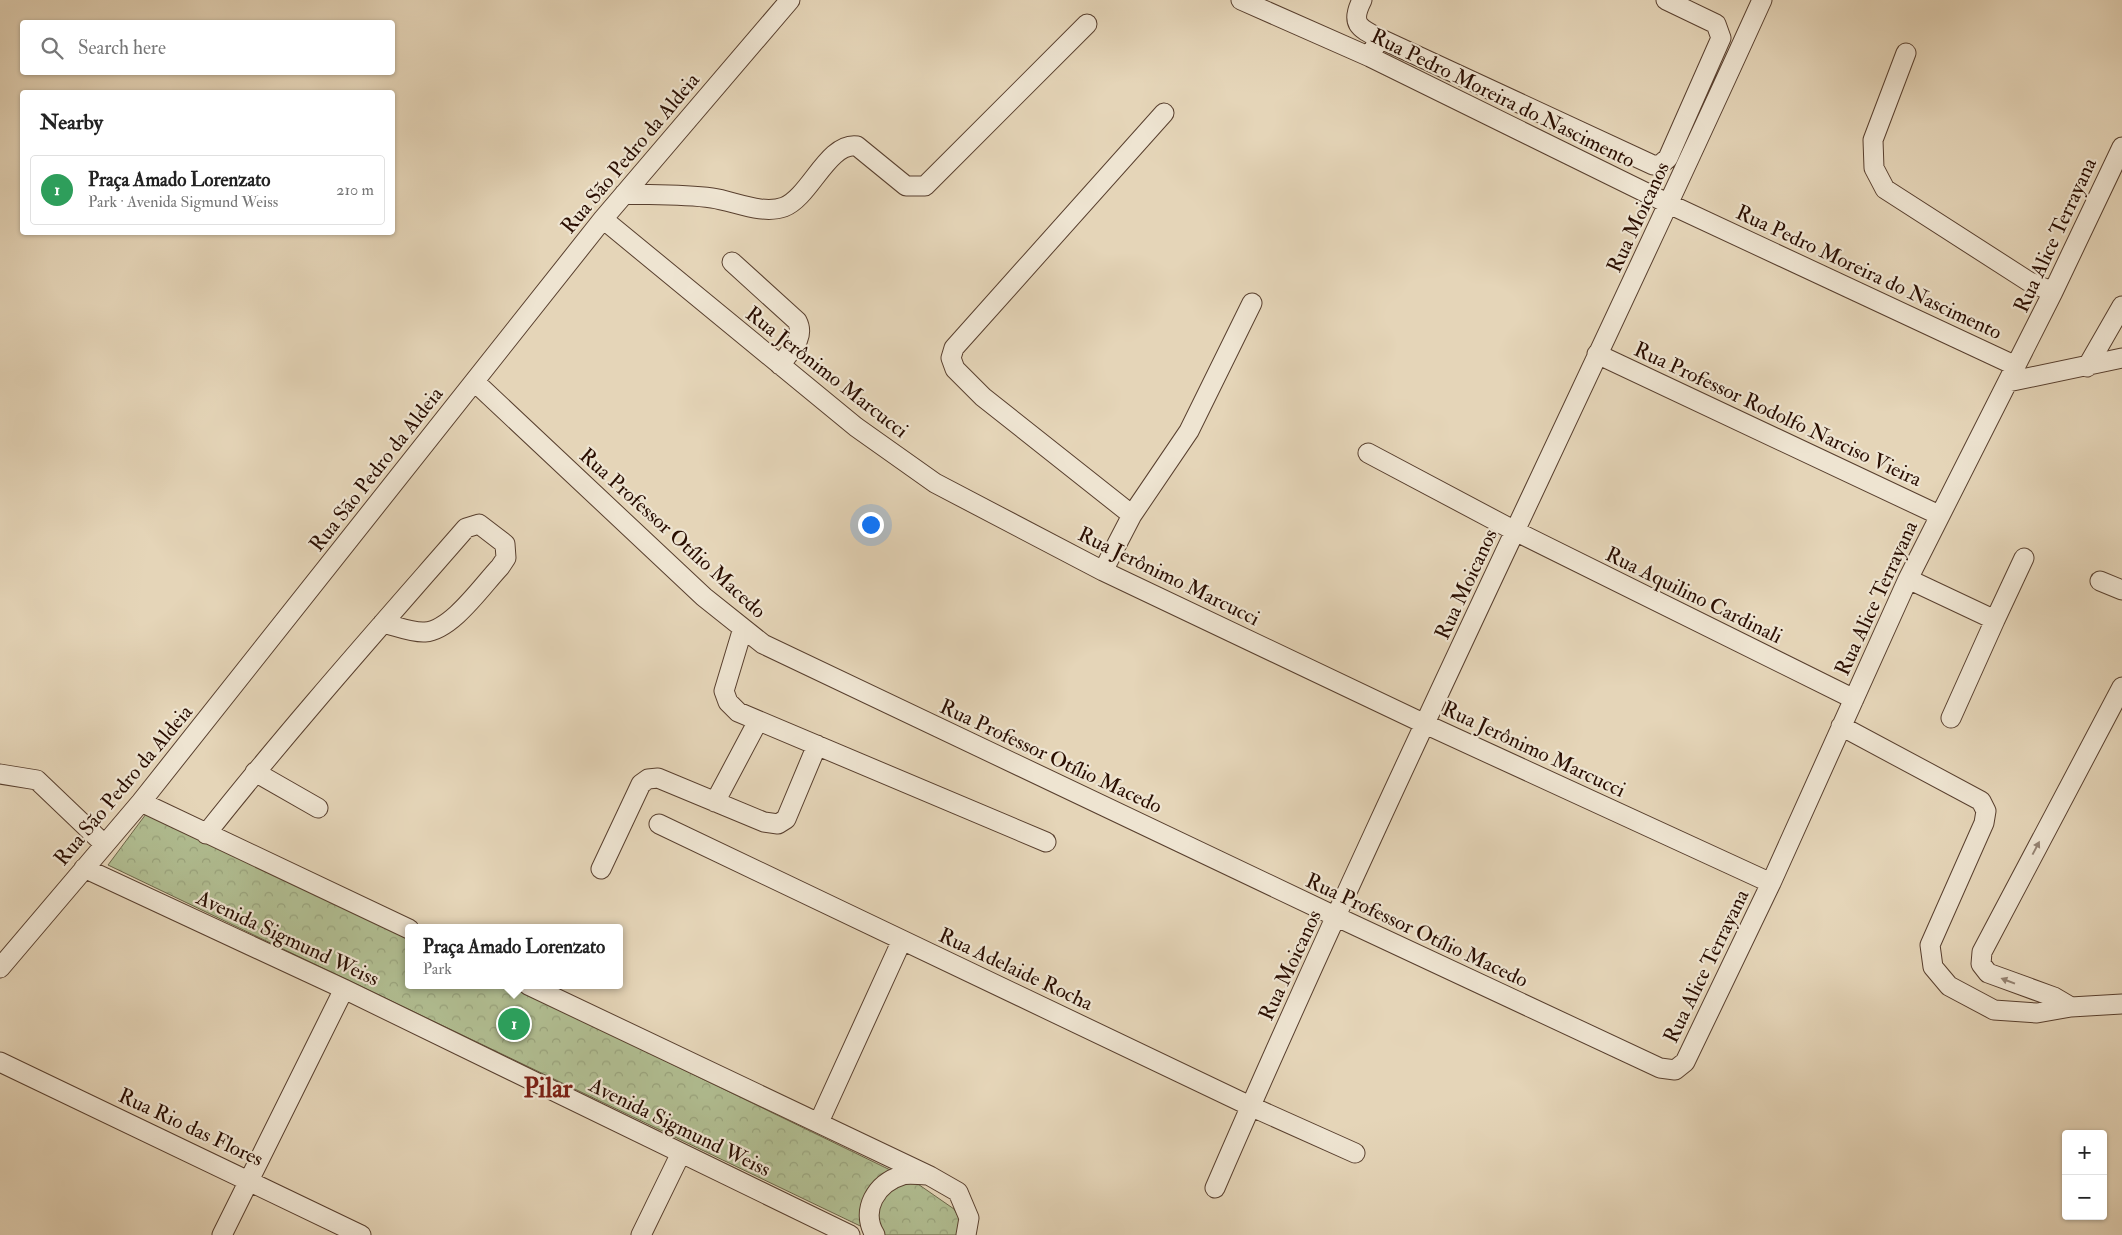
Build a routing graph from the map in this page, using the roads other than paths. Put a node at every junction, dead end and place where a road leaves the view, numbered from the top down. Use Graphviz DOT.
graph roads {
  1 [pos="790,0"];
  2 [pos="1241,0"];
  3 [pos="1362,0"];
  4 [pos="1666,0"];
  5 [pos="1762,0"];
  6 [pos="1087,24"];
  7 [pos="1379,38"];
  8 [pos="1906,53"];
  9 [pos="1370,57"];
  10 [pos="1164,113"];
  11 [pos="2122,147"];
  12 [pos="624,194"];
  13 [pos="1669,204"];
  14 [pos="603,219"];
  15 [pos="732,262"];
  16 [pos="2053,292"];
  17 [pos="1252,303"];
  18 [pos="2122,306"];
  19 [pos="1597,354"];
  20 [pos="2122,358"];
  21 [pos="780,365"];
  22 [pos="2087,367"];
  23 [pos="2012,374"];
  24 [pos="475,382"];
  25 [pos="1368,454"];
  26 [pos="1132,515"];
  27 [pos="1939,515"];
  28 [pos="1515,531"];
  29 [pos="2024,558"];
  30 [pos="1103,571"];
  31 [pos="1908,579"];
  32 [pos="2100,581"];
  33 [pos="2122,590"];
  34 [pos="1995,620"];
  35 [pos="383,623"];
  36 [pos="743,628"];
  37 [pos="2122,687"];
  38 [pos="1854,699"];
  39 [pos="1951,718"];
  40 [pos="758,721"];
  41 [pos="1425,724"];
  42 [pos="1841,726"];
  43 [pos="817,745"];
  44 [pos="255,772"];
  45 [pos="0,774"];
  46 [pos="141,802"];
  47 [pos="715,802"];
  48 [pos="318,808"];
  49 [pos="659,824"];
  50 [pos="206,834"];
  51 [pos="1046,842"];
  52 [pos="104,844"];
  53 [pos="84,868"];
  54 [pos="601,869"];
  55 [pos="1771,883"];
  56 [pos="1337,917"];
  57 [pos="405,927"];
  58 [pos="902,940"];
  59 [pos="0,968"];
  60 [pos="344,989"];
  61 [pos="536,989"];
  62 [pos="2122,1004"];
  63 [pos="2071,1007"];
  64 [pos="0,1062"];
  65 [pos="1675,1070"];
  66 [pos="1250,1106"];
  67 [pos="819,1122"];
  68 [pos="681,1153"];
  69 [pos="1355,1153"];
  70 [pos="930,1176"];
  71 [pos="248,1179"];
  72 [pos="1215,1188"];
  73 [pos="222,1235"];
  74 [pos="361,1235"];
  75 [pos="640,1235"];
  76 [pos="850,1235"];
  77 [pos="875,1235"];
  78 [pos="966,1235"];
  1 -- 12 [label="street, Rua São Pedro da Aldeia"];
  2 -- 9 [label="street, Rua Pedro Moreira do Nascimento"];
  3 -- 7 [label="street"];
  4 -- 7 [label="street"];
  5 -- 13 [label="street, Rua Moicanos"];
  6 -- 12 [label="street"];
  7 -- 9 [label="street"];
  8 -- 16 [label="street"];
  9 -- 13 [label="street, Rua Pedro Moreira do Nascimento"];
  10 -- 26 [label="street"];
  11 -- 16 [label="street, Rua Alice Terrayana"];
  12 -- 14 [label="street, Rua São Pedro da Aldeia"];
  13 -- 19 [label="street, Rua Moicanos"];
  13 -- 23 [label="street, Rua Pedro Moreira do Nascimento"];
  14 -- 21 [label="street, Rua Jerônimo Marcucci"];
  14 -- 24 [label="street, Rua São Pedro da Aldeia"];
  15 -- 21 [label="street"];
  16 -- 23 [label="street, Rua Alice Terrayana"];
  17 -- 26 [label="street"];
  18 -- 22 [label="street"];
  19 -- 27 [label="street, Rua Professor Rodolfo Narciso Vieira"];
  19 -- 28 [label="street, Rua Moicanos"];
  20 -- 22 [label="street"];
  21 -- 30 [label="street, Rua Jerônimo Marcucci"];
  22 -- 23 [label="street"];
  23 -- 27 [label="street, Rua Alice Terrayana"];
  24 -- 36 [label="street, Rua Professor Otílio Macedo"];
  24 -- 46 [label="street, Rua São Pedro da Aldeia"];
  25 -- 28 [label="street, Rua Aquilino Cardinali"];
  26 -- 30 [label="street"];
  27 -- 31 [label="street, Rua Alice Terrayana"];
  28 -- 38 [label="street, Rua Aquilino Cardinali"];
  28 -- 41 [label="street, Rua Moicanos"];
  29 -- 34 [label="street"];
  30 -- 41 [label="street, Rua Jerônimo Marcucci"];
  31 -- 34 [label="street"];
  31 -- 38 [label="street, Rua Alice Terrayana"];
  32 -- 33 [label="street"];
  34 -- 39 [label="street"];
  35 -- 35 [label="street"];
  35 -- 44 [label="street"];
  36 -- 40 [label="street"];
  36 -- 56 [label="street, Rua Professor Otílio Macedo"];
  63 -- 37 [label="street, one-way"];
  38 -- 42 [label="street, Rua Alice Terrayana"];
  40 -- 43 [label="street"];
  40 -- 47 [label="street"];
  41 -- 55 [label="street, Rua Jerônimo Marcucci"];
  41 -- 56 [label="street, Rua Moicanos"];
  42 -- 55 [label="street, Rua Alice Terrayana"];
  42 -- 63 [label="street"];
  43 -- 47 [label="street"];
  43 -- 51 [label="street"];
  44 -- 48 [label="street"];
  44 -- 50 [label="street"];
  45 -- 52 [label="street"];
  46 -- 50 [label="street"];
  46 -- 52 [label="street, Rua São Pedro da Aldeia"];
  47 -- 54 [label="street"];
  49 -- 58 [label="street, Rua Adelaide Rocha"];
  50 -- 57 [label="street"];
  52 -- 53 [label="street, Rua São Pedro da Aldeia"];
  53 -- 59 [label="street, Rua São Pedro da Aldeia"];
  53 -- 60 [label="street, Avenida Sigmund Weiss"];
  55 -- 65 [label="street, Rua Alice Terrayana"];
  56 -- 65 [label="street, Rua Professor Otílio Macedo"];
  56 -- 66 [label="street, Rua Moicanos"];
  58 -- 66 [label="street, Rua Adelaide Rocha"];
  58 -- 67 [label="street"];
  60 -- 68 [label="street, Avenida Sigmund Weiss"];
  60 -- 71 [label="street"];
  61 -- 67 [label="street"];
  62 -- 63 [label="street"];
  64 -- 71 [label="street, Rua Rio das Flores"];
  66 -- 69 [label="street, Rua Adelaide Rocha"];
  66 -- 72 [label="street, Rua Moicanos"];
  67 -- 70 [label="street"];
  68 -- 75 [label="street"];
  68 -- 76 [label="street, Avenida Sigmund Weiss"];
  70 -- 77 [label="street"];
  70 -- 78 [label="street"];
  71 -- 73 [label="street"];
  71 -- 74 [label="street, Rua Rio das Flores"];
}
